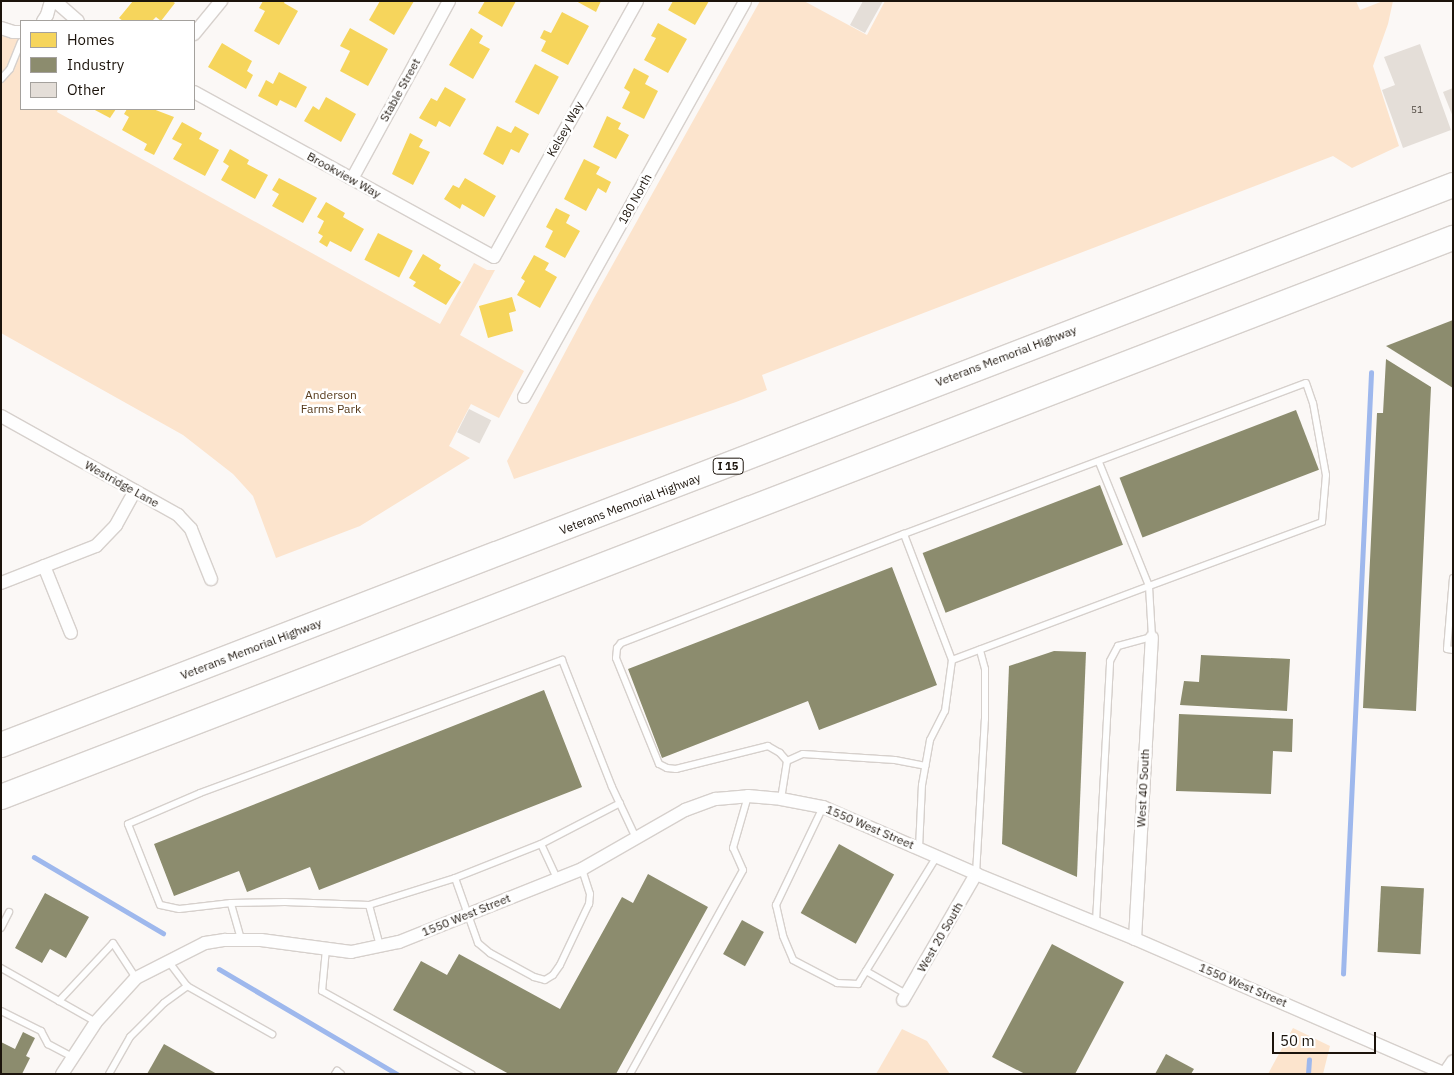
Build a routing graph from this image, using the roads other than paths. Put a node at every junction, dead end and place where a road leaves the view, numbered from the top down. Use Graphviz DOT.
graph roads {
  1 [pos="51,1"];
  2 [pos="55,1"];
  3 [pos="222,1"];
  4 [pos="449,1"];
  5 [pos="637,1"];
  6 [pos="746,1"];
  7 [pos="43,20"];
  8 [pos="77,20"];
  9 [pos="2,28"];
  10 [pos="20,32"];
  11 [pos="195,33"];
  12 [pos="20,44"];
  13 [pos="1,79"];
  14 [pos="195,93"];
  15 [pos="352,179"];
  16 [pos="1453,185"];
  17 [pos="1453,238"];
  18 [pos="494,257"];
  19 [pos="524,397"];
  20 [pos="1,416"];
  21 [pos="1099,462"];
  22 [pos="135,491"];
  23 [pos="904,534"];
  24 [pos="44,566"];
  25 [pos="1453,578"];
  26 [pos="211,580"];
  27 [pos="1,583"];
  28 [pos="1149,586"];
  29 [pos="71,634"];
  30 [pos="1152,637"];
  31 [pos="980,650"];
  32 [pos="1453,650"];
  33 [pos="952,660"];
  34 [pos="1,745"];
  35 [pos="787,761"];
  36 [pos="925,766"];
  37 [pos="748,796"];
  38 [pos="1,797"];
  39 [pos="781,799"];
  40 [pos="620,803"];
  41 [pos="823,807"];
  42 [pos="636,838"];
  43 [pos="541,844"];
  44 [pos="919,848"];
  45 [pos="937,856"];
  46 [pos="582,869"];
  47 [pos="976,874"];
  48 [pos="455,878"];
  49 [pos="557,879"];
  50 [pos="232,903"];
  51 [pos="369,906"];
  52 [pos="10,912"];
  53 [pos="468,914"];
  54 [pos="1096,922"];
  55 [pos="1,928"];
  56 [pos="1135,938"];
  57 [pos="241,939"];
  58 [pos="380,946"];
  59 [pos="326,949"];
  60 [pos="168,962"];
  61 [pos="1,968"];
  62 [pos="866,971"];
  63 [pos="136,978"];
  64 [pos="187,986"];
  65 [pos="905,997"];
  66 [pos="59,1001"];
  67 [pos="1,1011"];
  68 [pos="96,1022"];
  69 [pos="272,1034"];
  70 [pos="72,1057"];
  71 [pos="1453,1062"];
  72 [pos="62,1074"];
  73 [pos="109,1074"];
  74 [pos="335,1074"];
  75 [pos="341,1074"];
  76 [pos="471,1074"];
  77 [pos="630,1074"];
  78 [pos="1445,1074"];
  1 -- 7 [label="street"];
  2 -- 8 [label="street"];
  3 -- 11 [label="street"];
  4 -- 15 [label="street, Stable Street"];
  5 -- 18 [label="street, Kelsey Way"];
  6 -- 19 [label="street, 180 North"];
  9 -- 10 [label="street"];
  12 -- 13 [label="lane"];
  14 -- 15 [label="street, Brookview Way"];
  15 -- 18 [label="street, Brookview Way"];
  16 -- 34 [label="highway, Veterans Memorial Highway / I 15"];
  17 -- 38 [label="highway"];
  20 -- 22 [label="street, Westridge Lane"];
  21 -- 23 [label="lane"];
  21 -- 28 [label="lane"];
  21 -- 28 [label="lane"];
  22 -- 24 [label="street"];
  22 -- 26 [label="street, Westridge Lane"];
  23 -- 33 [label="lane"];
  23 -- 35 [label="lane"];
  24 -- 27 [label="street"];
  24 -- 29 [label="street"];
  25 -- 32 [label="lane"];
  28 -- 30 [label="lane"];
  28 -- 31 [label="lane"];
  30 -- 54 [label="lane"];
  30 -- 56 [label="street, West 40 South"];
  31 -- 33 [label="lane"];
  31 -- 47 [label="lane"];
  33 -- 36 [label="lane"];
  35 -- 36 [label="lane"];
  35 -- 39 [label="lane"];
  36 -- 44 [label="lane"];
  37 -- 39 [label="street, 1550 West Street"];
  37 -- 42 [label="street, 1550 West Street"];
  37 -- 77 [label="lane"];
  39 -- 41 [label="street, 1550 West Street"];
  40 -- 42 [label="lane"];
  40 -- 43 [label="lane"];
  40 -- 50 [label="lane"];
  41 -- 44 [label="street, 1550 West Street"];
  41 -- 62 [label="lane"];
  42 -- 46 [label="street, 1550 West Street"];
  43 -- 48 [label="lane"];
  43 -- 49 [label="lane"];
  44 -- 45 [label="street, 1550 West Street"];
  45 -- 47 [label="street, 1550 West Street"];
  45 -- 62 [label="lane"];
  46 -- 49 [label="street, 1550 West Street"];
  46 -- 53 [label="lane"];
  47 -- 54 [label="street, 1550 West Street"];
  47 -- 65 [label="street, West 20 South"];
  48 -- 51 [label="lane"];
  48 -- 53 [label="lane"];
  49 -- 53 [label="street, 1550 West Street"];
  50 -- 51 [label="lane"];
  50 -- 57 [label="lane"];
  51 -- 58 [label="lane"];
  52 -- 55 [label="lane"];
  53 -- 58 [label="street, 1550 West Street"];
  54 -- 56 [label="street, 1550 West Street"];
  56 -- 78 [label="street, 1550 West Street"];
  57 -- 59 [label="street, 1550 West Street"];
  57 -- 60 [label="street, 1550 West Street"];
  58 -- 59 [label="street, 1550 West Street"];
  59 -- 76 [label="lane"];
  60 -- 63 [label="street, 1550 West Street"];
  60 -- 64 [label="lane"];
  61 -- 66 [label="lane"];
  62 -- 65 [label="lane"];
  63 -- 66 [label="lane"];
  63 -- 68 [label="street"];
  64 -- 69 [label="lane"];
  64 -- 73 [label="lane"];
  66 -- 68 [label="lane"];
  67 -- 70 [label="lane"];
  68 -- 70 [label="street"];
  70 -- 72 [label="street"];
  71 -- 78 [label="street"];
  74 -- 75 [label="lane"];
}
